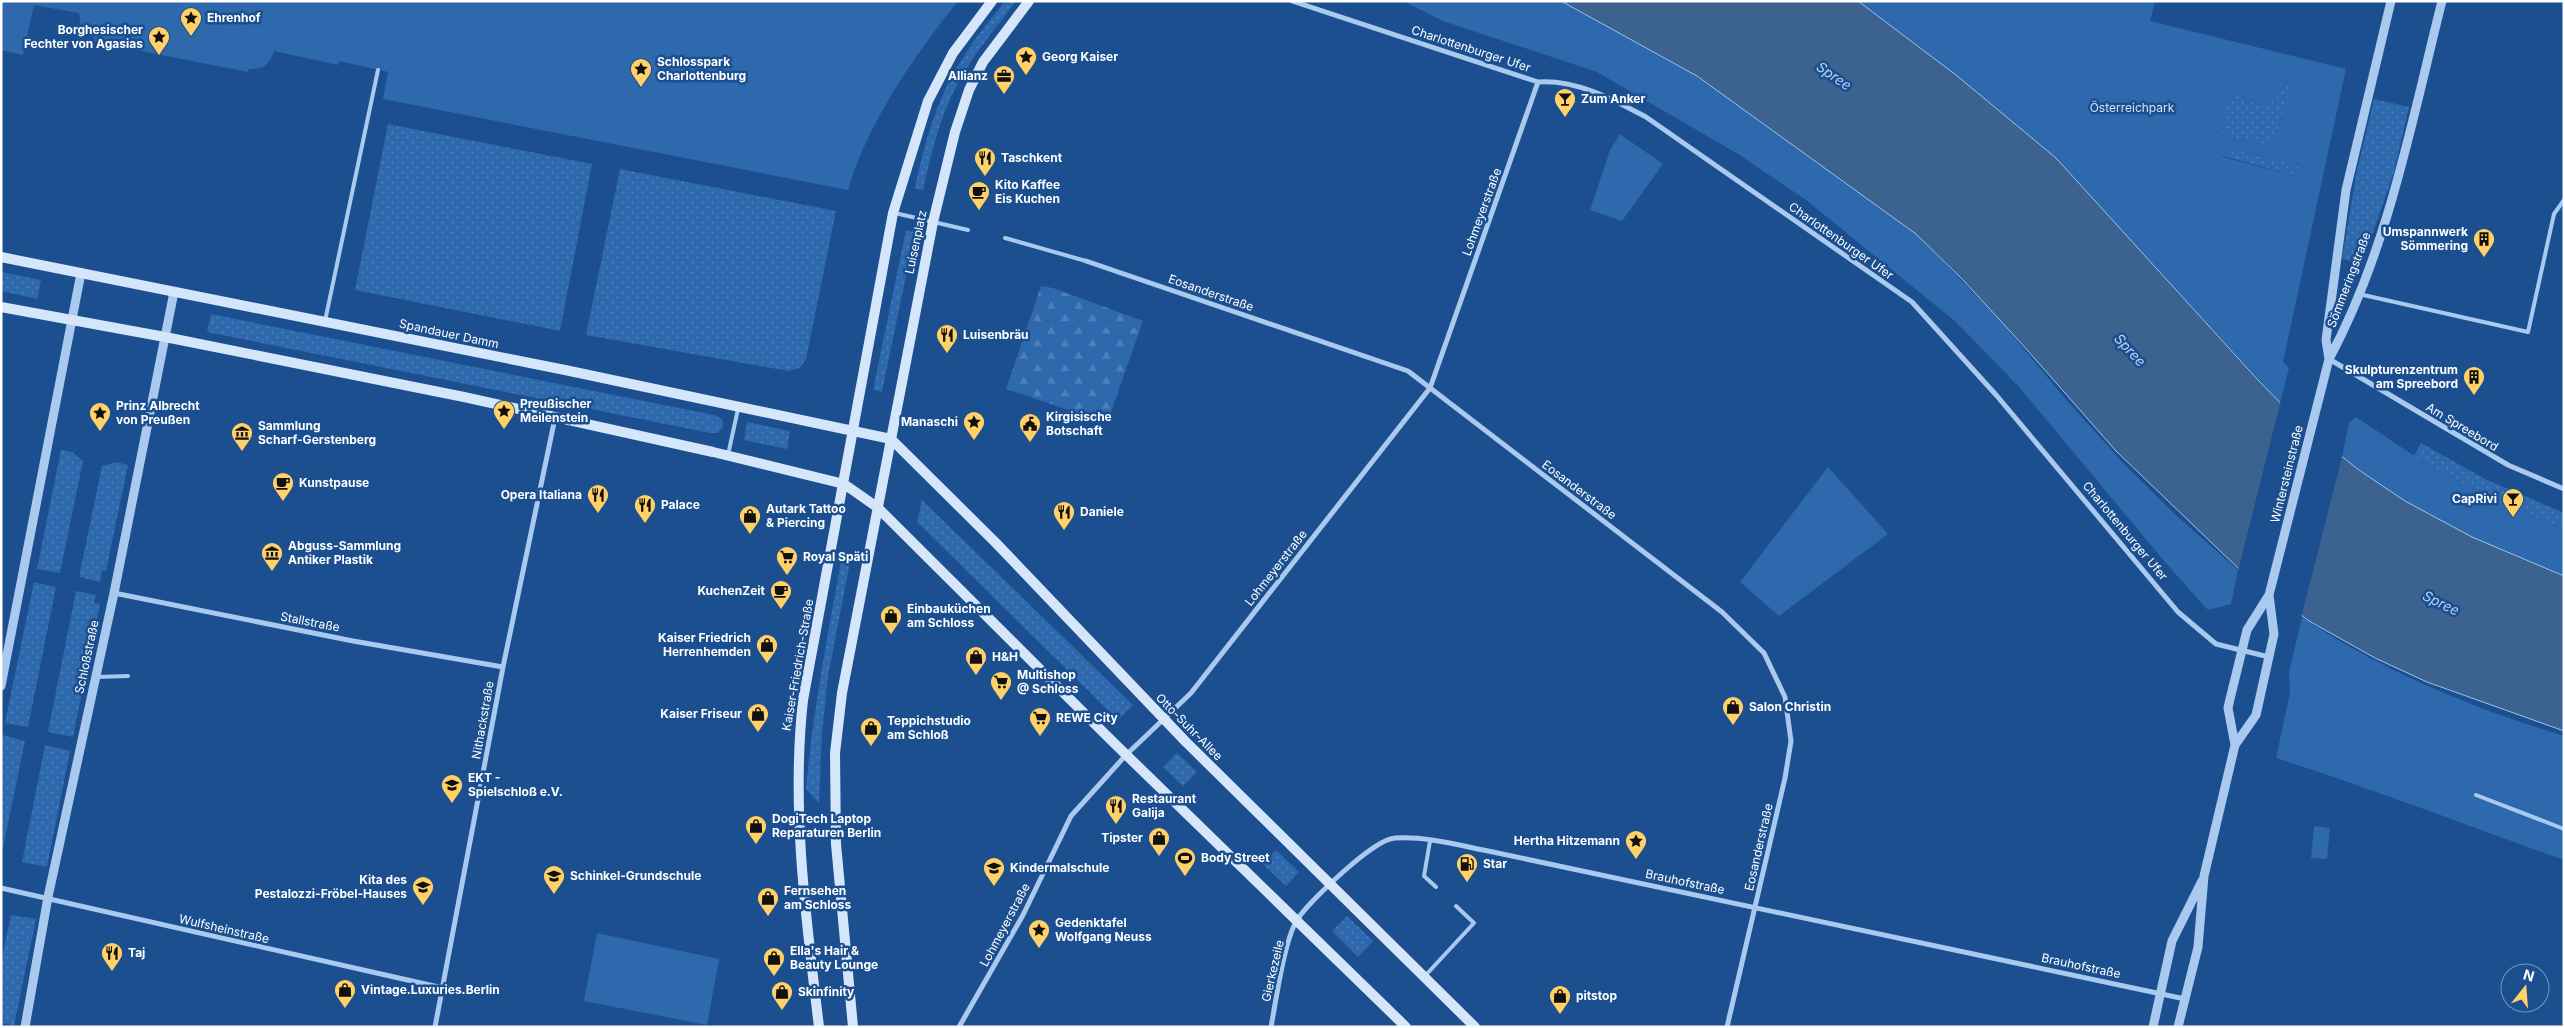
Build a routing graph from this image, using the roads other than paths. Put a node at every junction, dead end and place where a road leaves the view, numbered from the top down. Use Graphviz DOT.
graph roads {
  1 [pos="992,1"];
  2 [pos="1028,1"];
  3 [pos="1292,1"];
  4 [pos="2391,1"];
  5 [pos="2442,1"];
  6 [pos="378,70"];
  7 [pos="1538,82"];
  8 [pos="2564,200"];
  9 [pos="893,213"];
  10 [pos="933,222"];
  11 [pos="968,230"];
  12 [pos="1005,238"];
  13 [pos="1,257"];
  14 [pos="1086,261"];
  15 [pos="81,273"];
  16 [pos="174,292"];
  17 [pos="2360,294"];
  18 [pos="1,307"];
  19 [pos="325,321"];
  20 [pos="72,322"];
  21 [pos="165,337"];
  22 [pos="2329,359"];
  23 [pos="1430,388"];
  24 [pos="738,406"];
  25 [pos="555,418"];
  26 [pos="853,430"];
  27 [pos="891,439"];
  28 [pos="728,455"];
  29 [pos="844,484"];
  30 [pos="2564,489"];
  31 [pos="877,507"];
  32 [pos="114,593"];
  33 [pos="2269,595"];
  34 [pos="2242,651"];
  35 [pos="2269,658"];
  36 [pos="503,667"];
  37 [pos="96,676"];
  38 [pos="128,676"];
  39 [pos="1,686"];
  40 [pos="1163,719"];
  41 [pos="2235,744"];
  42 [pos="1126,755"];
  43 [pos="2476,795"];
  44 [pos="2564,829"];
  45 [pos="1430,841"];
  46 [pos="2204,876"];
  47 [pos="1330,885"];
  48 [pos="1436,887"];
  49 [pos="1,888"];
  50 [pos="48,897"];
  51 [pos="1456,906"];
  52 [pos="1756,907"];
  53 [pos="1297,920"];
  54 [pos="1424,977"];
  55 [pos="443,988"];
  56 [pos="2160,994"];
  57 [pos="2185,999"];
  58 [pos="25,1027"];
  59 [pos="435,1027"];
  60 [pos="819,1027"];
  61 [pos="852,1027"];
  62 [pos="959,1027"];
  63 [pos="1271,1027"];
  64 [pos="1406,1027"];
  65 [pos="1475,1027"];
  66 [pos="1727,1027"];
  67 [pos="2153,1027"];
  68 [pos="2178,1027"];
  1 -- 9 [label="main road"];
  2 -- 10 [label="main road, Luisenplatz"];
  3 -- 7 [label="street, Charlottenburger Ufer"];
  4 -- 22 [label="street, Sömmeringstraße"];
  5 -- 17 [label="street, Sömmeringstraße"];
  6 -- 19 [label="lane"];
  7 -- 23 [label="street, Lohmeyerstraße"];
  7 -- 34 [label="street, Charlottenburger Ufer"];
  8 -- 17 [label="lane"];
  9 -- 10 [label="lane"];
  9 -- 26 [label="main road"];
  10 -- 11 [label="lane"];
  10 -- 27 [label="main road, Luisenplatz"];
  12 -- 14 [label="lane, Eosanderstraße"];
  13 -- 15 [label="main road, Spandauer Damm"];
  14 -- 23 [label="street, Eosanderstraße"];
  15 -- 16 [label="main road, Spandauer Damm"];
  15 -- 20 [label="street"];
  16 -- 19 [label="main road, Spandauer Damm"];
  16 -- 21 [label="street, Schloßstraße"];
  17 -- 22 [label="street, Sömmeringstraße"];
  18 -- 20 [label="main road"];
  19 -- 24 [label="main road, Spandauer Damm"];
  20 -- 21 [label="main road"];
  20 -- 39 [label="street"];
  21 -- 25 [label="main road"];
  21 -- 32 [label="street, Schloßstraße"];
  22 -- 30 [label="street, Am Spreebord"];
  22 -- 33 [label="street, Wintersteinstraße"];
  23 -- 40 [label="street, Lohmeyerstraße"];
  23 -- 52 [label="street, Eosanderstraße"];
  24 -- 26 [label="main road, Spandauer Damm"];
  24 -- 28 [label="lane"];
  25 -- 28 [label="main road"];
  25 -- 36 [label="street, Nithackstraße"];
  26 -- 27 [label="main road, Spandauer Damm"];
  26 -- 29 [label="main road, Kaiser-Friedrich-Straße"];
  27 -- 31 [label="main road, Luisenplatz"];
  27 -- 40 [label="main road, Otto-Suhr-Allee"];
  28 -- 29 [label="main road"];
  29 -- 31 [label="main road"];
  29 -- 60 [label="main road, Kaiser-Friedrich-Straße"];
  31 -- 42 [label="main road"];
  31 -- 61 [label="main road"];
  32 -- 36 [label="street, Stallstraße"];
  32 -- 37 [label="street, Schloßstraße"];
  33 -- 34 [label="street, Wintersteinstraße"];
  33 -- 35 [label="street, Wintersteinstraße"];
  34 -- 35 [label="street, Charlottenburger Ufer"];
  34 -- 41 [label="street, Wintersteinstraße"];
  35 -- 41 [label="street, Wintersteinstraße"];
  36 -- 55 [label="street, Nithackstraße"];
  37 -- 38 [label="lane"];
  37 -- 50 [label="street, Schloßstraße"];
  40 -- 42 [label="street, Lohmeyerstraße"];
  40 -- 47 [label="main road, Otto-Suhr-Allee"];
  41 -- 46 [label="street, Wintersteinstraße"];
  42 -- 53 [label="main road"];
  42 -- 62 [label="street, Lohmeyerstraße"];
  43 -- 44 [label="lane"];
  45 -- 47 [label="street, Brauhofstraße"];
  45 -- 48 [label="lane"];
  45 -- 52 [label="street, Brauhofstraße"];
  46 -- 56 [label="street, Wintersteinstraße"];
  46 -- 57 [label="street, Wintersteinstraße"];
  47 -- 53 [label="street, Brauhofstraße"];
  47 -- 54 [label="main road, Otto-Suhr-Allee"];
  49 -- 50 [label="street, Wulfsheinstraße"];
  50 -- 55 [label="street, Wulfsheinstraße"];
  50 -- 58 [label="street, Schloßstraße"];
  51 -- 54 [label="lane"];
  52 -- 56 [label="street, Brauhofstraße"];
  52 -- 66 [label="street, Eosanderstraße"];
  53 -- 63 [label="street, Gierkezeile"];
  53 -- 64 [label="main road"];
  54 -- 65 [label="main road, Otto-Suhr-Allee"];
  55 -- 59 [label="street, Nithackstraße"];
  56 -- 57 [label="street, Brauhofstraße"];
  56 -- 67 [label="street, Wintersteinstraße"];
  57 -- 68 [label="street, Wintersteinstraße"];
}
